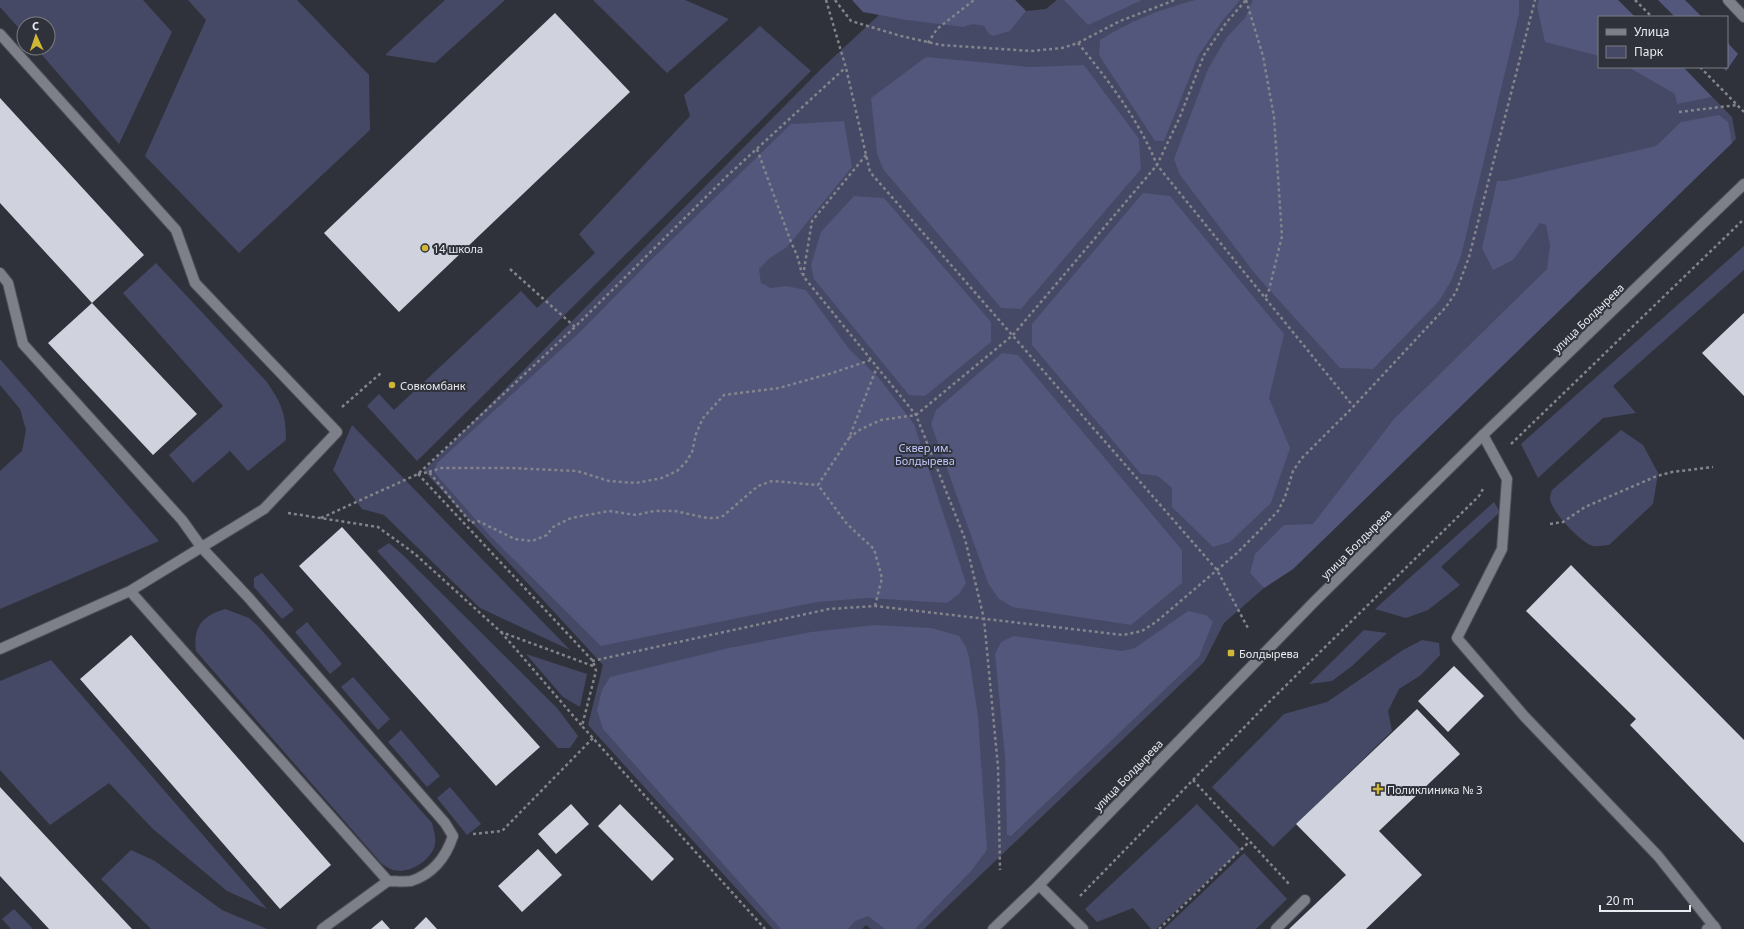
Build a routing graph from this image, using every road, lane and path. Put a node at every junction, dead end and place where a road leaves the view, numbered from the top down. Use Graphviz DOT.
graph roads {
  1 [pos="826,0"];
  2 [pos="835,0"];
  3 [pos="974,0"];
  4 [pos="1175,0"];
  5 [pos="1246,0"];
  6 [pos="1535,0"];
  7 [pos="1635,0"];
  8 [pos="1728,0"];
  9 [pos="1651,16"];
  10 [pos="1744,17"];
  11 [pos="0,34"];
  12 [pos="928,43"];
  13 [pos="1078,43"];
  14 [pos="846,68"];
  15 [pos="1701,68"];
  16 [pos="1738,105"];
  17 [pos="1679,112"];
  18 [pos="1744,112"];
  19 [pos="757,149"];
  20 [pos="866,155"];
  21 [pos="1157,165"];
  22 [pos="1744,184"];
  23 [pos="1744,219"];
  24 [pos="510,269"];
  25 [pos="0,273"];
  26 [pos="803,276"];
  27 [pos="1265,298"];
  28 [pos="575,328"];
  29 [pos="1013,335"];
  30 [pos="871,360"];
  31 [pos="877,367"];
  32 [pos="381,373"];
  33 [pos="350,400"];
  34 [pos="1353,406"];
  35 [pos="916,415"];
  36 [pos="1483,435"];
  37 [pos="849,438"];
  38 [pos="1499,463"];
  39 [pos="1713,467"];
  40 [pos="429,472"];
  41 [pos="418,474"];
  42 [pos="818,485"];
  43 [pos="264,509"];
  44 [pos="320,518"];
  45 [pos="1550,524"];
  46 [pos="202,548"];
  47 [pos="1217,570"];
  48 [pos="130,592"];
  49 [pos="875,606"];
  50 [pos="984,619"];
  51 [pos="1249,630"];
  52 [pos="500,632"];
  53 [pos="0,649"];
  54 [pos="592,661"];
  55 [pos="594,666"];
  56 [pos="582,726"];
  57 [pos="593,738"];
  58 [pos="1193,780"];
  59 [pos="453,836"];
  60 [pos="1250,842"];
  61 [pos="1000,870"];
  62 [pos="388,881"];
  63 [pos="1039,885"];
  64 [pos="1305,900"];
  65 [pos="1065,911"];
  66 [pos="1712,928"];
  67 [pos="322,929"];
  68 [pos="765,929"];
  69 [pos="993,929"];
  70 [pos="1083,929"];
  71 [pos="1159,929"];
  72 [pos="1276,929"];
  1 -- 14 [label="path"];
  2 -- 12 [label="path"];
  3 -- 12 [label="path"];
  4 -- 13 [label="path"];
  5 -- 21 [label="path"];
  5 -- 27 [label="path"];
  6 -- 34 [label="path"];
  7 -- 9 [label="path"];
  8 -- 10 [label="street"];
  11 -- 43 [label="street"];
  12 -- 13 [label="path"];
  13 -- 21 [label="path"];
  14 -- 19 [label="path"];
  14 -- 20 [label="path"];
  15 -- 16 [label="path"];
  16 -- 17 [label="path"];
  16 -- 18 [label="path"];
  19 -- 26 [label="path"];
  19 -- 28 [label="path"];
  20 -- 26 [label="path"];
  20 -- 29 [label="path"];
  21 -- 27 [label="path"];
  21 -- 29 [label="path"];
  22 -- 36 [label="street, улица Болдырева"];
  23 -- 38 [label="path"];
  24 -- 28 [label="path"];
  25 -- 46 [label="street"];
  26 -- 30 [label="path"];
  27 -- 34 [label="path"];
  28 -- 41 [label="path"];
  29 -- 35 [label="path"];
  29 -- 47 [label="path"];
  30 -- 31 [label="path"];
  30 -- 40 [label="path"];
  31 -- 35 [label="path"];
  31 -- 37 [label="path"];
  32 -- 33 [label="path"];
  34 -- 47 [label="path"];
  35 -- 37 [label="path"];
  35 -- 50 [label="path"];
  36 -- 38 [label="street"];
  36 -- 63 [label="street, улица Болдырева"];
  37 -- 42 [label="path"];
  38 -- 58 [label="path"];
  38 -- 66 [label="street"];
  39 -- 45 [label="path"];
  40 -- 41 [label="path"];
  40 -- 42 [label="path"];
  41 -- 44 [label="path"];
  41 -- 54 [label="path"];
  42 -- 49 [label="path"];
  43 -- 44 [label="path"];
  43 -- 46 [label="street"];
  44 -- 52 [label="path"];
  46 -- 48 [label="street"];
  46 -- 59 [label="street"];
  47 -- 50 [label="path"];
  47 -- 51 [label="path"];
  48 -- 53 [label="street"];
  48 -- 62 [label="street"];
  49 -- 50 [label="path"];
  49 -- 54 [label="path"];
  50 -- 61 [label="path"];
  52 -- 55 [label="path"];
  52 -- 56 [label="path"];
  54 -- 55 [label="path"];
  55 -- 56 [label="path"];
  56 -- 57 [label="path"];
  57 -- 59 [label="path"];
  57 -- 68 [label="path"];
  58 -- 60 [label="path"];
  58 -- 65 [label="path"];
  59 -- 62 [label="street"];
  60 -- 64 [label="path"];
  60 -- 71 [label="path"];
  62 -- 67 [label="street"];
  63 -- 65 [label="street"];
  63 -- 69 [label="street, улица Болдырева"];
  64 -- 72 [label="street"];
  65 -- 70 [label="street"];
}
